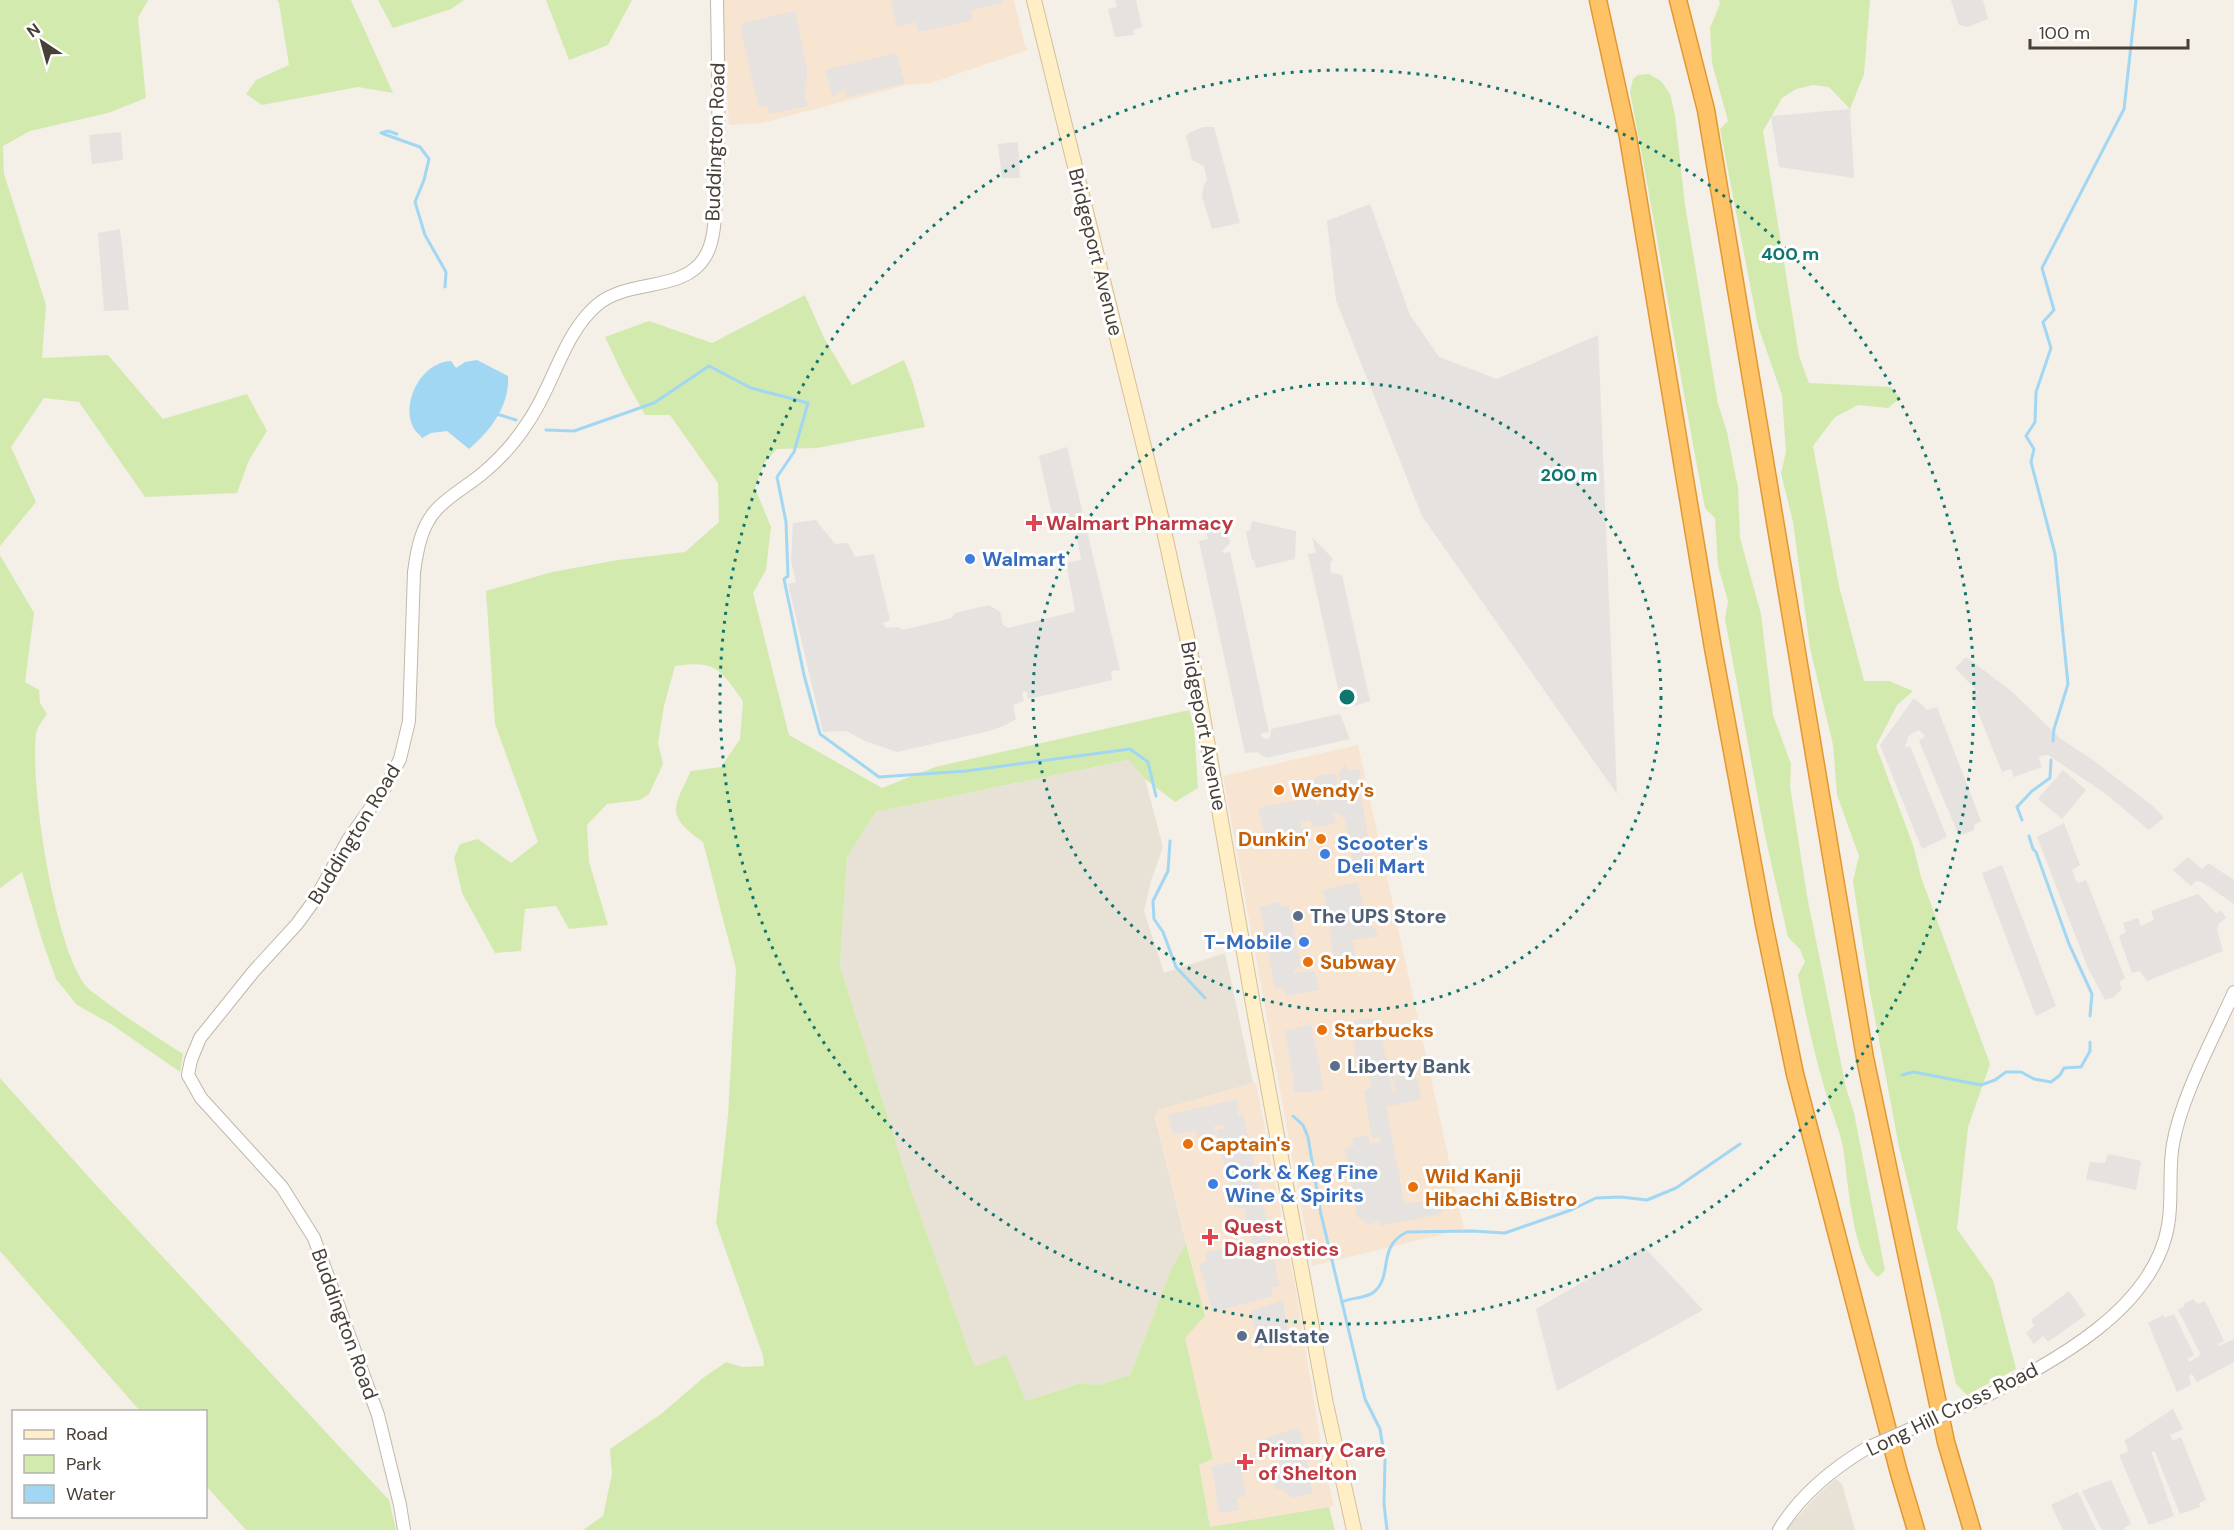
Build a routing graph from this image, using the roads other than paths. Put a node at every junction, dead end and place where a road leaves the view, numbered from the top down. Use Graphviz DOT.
graph roads {
  1 [pos="717,0"];
  2 [pos="1034,0"];
  3 [pos="1598,0"];
  4 [pos="1678,0"];
  5 [pos="2234,992"];
  6 [pos="404,1530"];
  7 [pos="1354,1530"];
  8 [pos="1779,1530"];
  9 [pos="1916,1530"];
  10 [pos="1972,1530"];
  1 -- 6 [label="street, Buddington Road"];
  2 -- 7 [label="main road, Bridgeport Avenue"];
  3 -- 9 [label="highway"];
  4 -- 10 [label="highway"];
  5 -- 8 [label="street, Long Hill Cross Road, bridge"];
}
